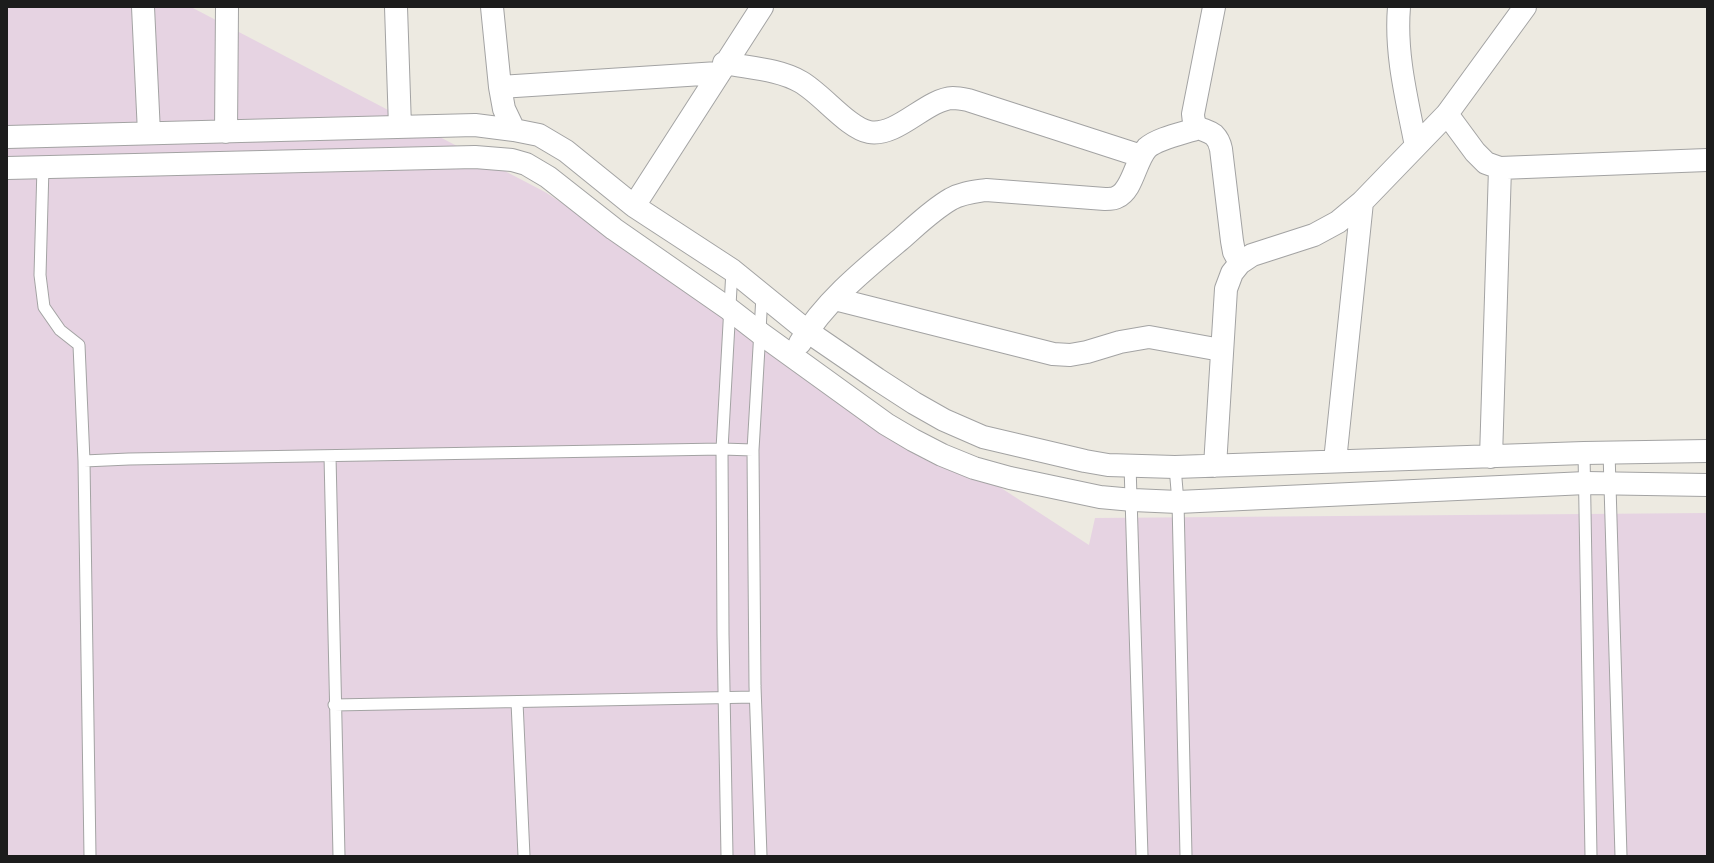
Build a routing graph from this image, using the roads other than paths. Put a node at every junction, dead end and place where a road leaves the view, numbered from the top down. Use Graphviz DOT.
graph roads {
  1 [pos="143,7"];
  2 [pos="227,7"];
  3 [pos="396,7"];
  4 [pos="492,7"];
  5 [pos="762,7"];
  6 [pos="1214,7"];
  7 [pos="1399,7"];
  8 [pos="1525,7"];
  9 [pos="721,68"];
  10 [pos="500,87"];
  11 [pos="1447,114"];
  12 [pos="400,127"];
  13 [pos="1199,128"];
  14 [pos="514,130"];
  15 [pos="226,132"];
  16 [pos="149,133"];
  17 [pos="7,137"];
  18 [pos="1416,146"];
  19 [pos="1141,156"];
  20 [pos="1707,160"];
  21 [pos="7,168"];
  22 [pos="43,168"];
  23 [pos="1500,168"];
  24 [pos="1362,202"];
  25 [pos="634,206"];
  26 [pos="1240,263"];
  27 [pos="732,270"];
  28 [pos="762,296"];
  29 [pos="835,299"];
  30 [pos="729,309"];
  31 [pos="807,331"];
  32 [pos="760,333"];
  33 [pos="1221,350"];
  34 [pos="792,356"];
  35 [pos="722,449"];
  36 [pos="752,450"];
  37 [pos="1707,451"];
  38 [pos="1609,452"];
  39 [pos="1584,453"];
  40 [pos="330,456"];
  41 [pos="1491,456"];
  42 [pos="84,461"];
  43 [pos="1335,461"];
  44 [pos="1130,465"];
  45 [pos="1215,466"];
  46 [pos="1175,467"];
  47 [pos="1586,483"];
  48 [pos="1611,483"];
  49 [pos="1707,484"];
  50 [pos="1132,500"];
  51 [pos="1178,502"];
  52 [pos="756,697"];
  53 [pos="724,699"];
  54 [pos="517,702"];
  55 [pos="334,705"];
  56 [pos="90,856"];
  57 [pos="339,856"];
  58 [pos="524,856"];
  59 [pos="728,856"];
  60 [pos="761,856"];
  61 [pos="1142,856"];
  62 [pos="1186,856"];
  63 [pos="1591,856"];
  64 [pos="1620,856"];
  1 -- 16 [label="street"];
  2 -- 15 [label="street"];
  3 -- 12 [label="street"];
  4 -- 10 [label="street"];
  5 -- 9 [label="street"];
  6 -- 13 [label="street"];
  7 -- 18 [label="street"];
  8 -- 11 [label="street"];
  9 -- 10 [label="street"];
  9 -- 19 [label="street"];
  9 -- 25 [label="street"];
  10 -- 14 [label="street"];
  11 -- 18 [label="street"];
  11 -- 23 [label="street"];
  12 -- 14 [label="street"];
  12 -- 15 [label="street"];
  13 -- 19 [label="street"];
  13 -- 26 [label="street"];
  14 -- 25 [label="street"];
  15 -- 16 [label="street"];
  16 -- 17 [label="street"];
  18 -- 24 [label="street"];
  19 -- 29 [label="street"];
  20 -- 23 [label="street"];
  21 -- 22 [label="street"];
  22 -- 30 [label="street"];
  22 -- 42 [label="lane"];
  23 -- 41 [label="street"];
  24 -- 26 [label="street"];
  24 -- 43 [label="street"];
  25 -- 27 [label="street"];
  26 -- 33 [label="street"];
  27 -- 28 [label="street"];
  27 -- 30 [label="lane"];
  28 -- 31 [label="street"];
  28 -- 32 [label="lane"];
  29 -- 31 [label="street"];
  29 -- 33 [label="street"];
  30 -- 32 [label="street"];
  30 -- 35 [label="lane"];
  31 -- 34 [label="street"];
  31 -- 44 [label="street"];
  32 -- 34 [label="street"];
  32 -- 36 [label="lane"];
  33 -- 45 [label="street"];
  34 -- 50 [label="street"];
  35 -- 36 [label="lane"];
  35 -- 40 [label="lane"];
  35 -- 53 [label="lane"];
  36 -- 52 [label="lane"];
  37 -- 38 [label="street"];
  38 -- 39 [label="street"];
  38 -- 48 [label="lane"];
  39 -- 41 [label="street"];
  39 -- 47 [label="lane"];
  40 -- 42 [label="lane"];
  40 -- 55 [label="lane"];
  41 -- 43 [label="street"];
  42 -- 56 [label="lane"];
  43 -- 45 [label="street"];
  44 -- 46 [label="street"];
  44 -- 50 [label="lane"];
  45 -- 46 [label="street"];
  46 -- 51 [label="lane"];
  47 -- 48 [label="street"];
  47 -- 51 [label="street"];
  47 -- 63 [label="lane"];
  48 -- 49 [label="street"];
  48 -- 64 [label="lane"];
  50 -- 51 [label="street"];
  50 -- 61 [label="lane"];
  51 -- 62 [label="lane"];
  52 -- 53 [label="lane"];
  52 -- 60 [label="lane"];
  53 -- 54 [label="lane"];
  53 -- 59 [label="lane"];
  54 -- 55 [label="lane"];
  54 -- 58 [label="lane"];
  55 -- 57 [label="lane"];
}
